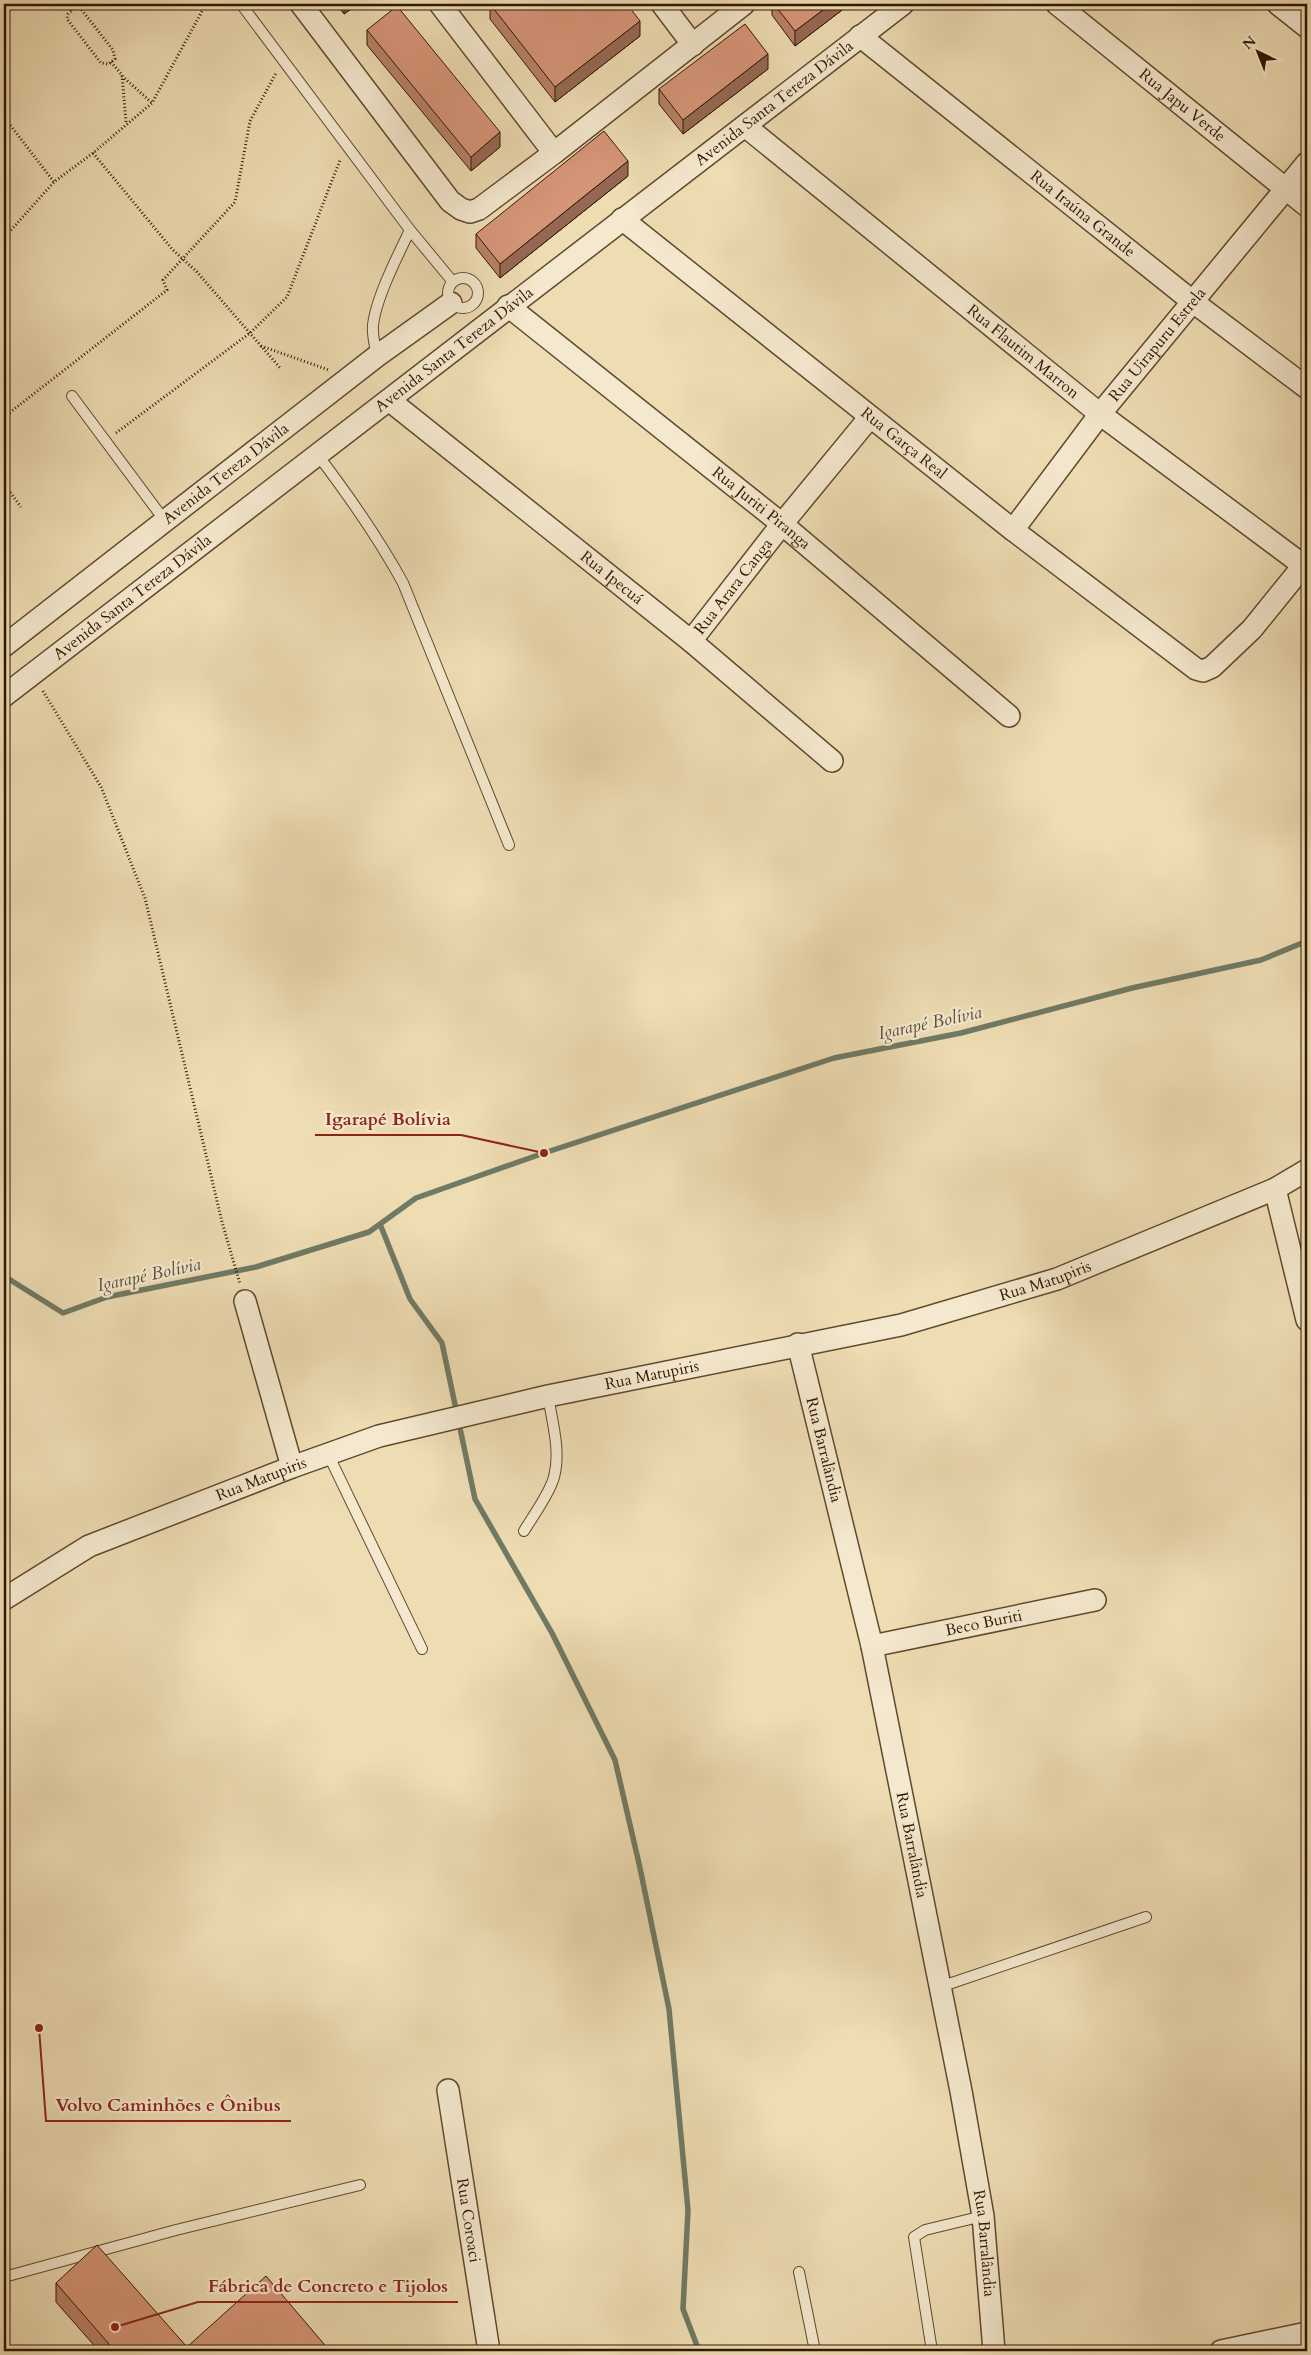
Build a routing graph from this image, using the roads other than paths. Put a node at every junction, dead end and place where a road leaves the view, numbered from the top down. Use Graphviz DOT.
graph roads {
  1 [pos="241,4"];
  2 [pos="301,4"];
  3 [pos="662,4"];
  4 [pos="744,4"];
  5 [pos="902,4"];
  6 [pos="1057,4"];
  7 [pos="1278,4"];
  8 [pos="448,7"];
  9 [pos="1307,27"];
  10 [pos="860,36"];
  11 [pos="693,45"];
  12 [pos="744,126"];
  13 [pos="554,154"];
  14 [pos="1307,163"];
  15 [pos="1287,190"];
  16 [pos="1307,206"];
  17 [pos="622,220"];
  18 [pos="410,230"];
  19 [pos="453,282"];
  20 [pos="1192,301"];
  21 [pos="451,303"];
  22 [pos="508,306"];
  23 [pos="377,356"];
  24 [pos="1307,388"];
  25 [pos="72,396"];
  26 [pos="389,400"];
  27 [pos="1100,414"];
  28 [pos="870,417"];
  29 [pos="317,454"];
  30 [pos="165,521"];
  31 [pos="782,524"];
  32 [pos="1014,530"];
  33 [pos="1306,564"];
  34 [pos="690,641"];
  35 [pos="4,646"];
  36 [pos="4,696"];
  37 [pos="1009,716"];
  38 [pos="832,761"];
  39 [pos="509,845"];
  40 [pos="1307,1170"];
  41 [pos="1275,1189"];
  42 [pos="245,1301"];
  43 [pos="1307,1320"];
  44 [pos="798,1344"];
  45 [pos="548,1396"];
  46 [pos="328,1454"];
  47 [pos="292,1467"];
  48 [pos="524,1531"];
  49 [pos="4,1599"];
  50 [pos="1095,1600"];
  51 [pos="872,1646"];
  52 [pos="422,1649"];
  53 [pos="1146,1917"];
  54 [pos="940,1987"];
  55 [pos="448,2090"];
  56 [pos="360,2185"];
  57 [pos="983,2216"];
  58 [pos="799,2272"];
  59 [pos="4,2277"];
  60 [pos="1307,2333"];
  61 [pos="489,2351"];
  62 [pos="815,2351"];
  63 [pos="932,2351"];
  64 [pos="992,2351"];
  65 [pos="1221,2351"];
  1 -- 18 [label="lane"];
  2 -- 13 [label="street"];
  3 -- 11 [label="street"];
  4 -- 11 [label="street"];
  5 -- 10 [label="street, Avenida Santa Tereza Dávila"];
  6 -- 15 [label="street, Rua Japu Verde"];
  7 -- 9 [label="street"];
  8 -- 13 [label="street"];
  10 -- 12 [label="street, Avenida Santa Tereza Dávila"];
  10 -- 20 [label="street, Rua Iraúna Grande"];
  11 -- 13 [label="street"];
  12 -- 17 [label="street, Avenida Santa Tereza Dávila"];
  12 -- 27 [label="street, Rua Flautim Marron"];
  14 -- 15 [label="street, Rua Uirapuru Estrela"];
  15 -- 16 [label="street, Rua Japu Verde"];
  15 -- 20 [label="street, Rua Uirapuru Estrela"];
  17 -- 22 [label="street, Avenida Santa Tereza Dávila"];
  17 -- 28 [label="street, Rua Garça Real"];
  18 -- 19 [label="lane"];
  18 -- 23 [label="lane"];
  19 -- 21 [label="lane"];
  19 -- 21 [label="lane"];
  20 -- 24 [label="street, Rua Iraúna Grande"];
  20 -- 27 [label="street, Rua Uirapuru Estrela"];
  21 -- 23 [label="street, Avenida Tereza Dávila"];
  22 -- 26 [label="street, Avenida Santa Tereza Dávila"];
  22 -- 31 [label="street, Rua Juriti Piranga"];
  23 -- 30 [label="street, Avenida Tereza Dávila"];
  25 -- 30 [label="lane"];
  26 -- 29 [label="street, Avenida Santa Tereza Dávila"];
  26 -- 34 [label="street, Rua Ipecuá"];
  27 -- 32 [label="street, Rua Uirapuru Estrela"];
  27 -- 33 [label="street, Rua Flautim Marron"];
  28 -- 31 [label="street, Rua Arara Canga"];
  28 -- 32 [label="street, Rua Garça Real"];
  29 -- 36 [label="street, Avenida Santa Tereza Dávila"];
  29 -- 39 [label="lane"];
  30 -- 35 [label="street, Avenida Tereza Dávila"];
  31 -- 34 [label="street, Rua Arara Canga"];
  31 -- 37 [label="street, Rua Juriti Piranga"];
  32 -- 33 [label="street, Rua Garça Real"];
  34 -- 38 [label="street, Rua Ipecuá"];
  40 -- 41 [label="street, Rua Matupiris"];
  41 -- 43 [label="street"];
  41 -- 44 [label="street, Rua Matupiris"];
  42 -- 47 [label="street"];
  44 -- 45 [label="street, Rua Matupiris"];
  44 -- 51 [label="street, Rua Barralândia"];
  45 -- 46 [label="street, Rua Matupiris"];
  45 -- 48 [label="lane"];
  46 -- 47 [label="street, Rua Matupiris"];
  46 -- 52 [label="lane"];
  47 -- 49 [label="street, Rua Matupiris"];
  50 -- 51 [label="street, Beco Buriti"];
  51 -- 54 [label="street, Rua Barralândia"];
  53 -- 54 [label="lane"];
  54 -- 57 [label="street, Rua Barralândia"];
  55 -- 61 [label="street, Rua Coroaci"];
  56 -- 59 [label="lane"];
  57 -- 63 [label="lane"];
  57 -- 64 [label="street, Rua Barralândia"];
  58 -- 62 [label="lane"];
  60 -- 65 [label="street"];
}
